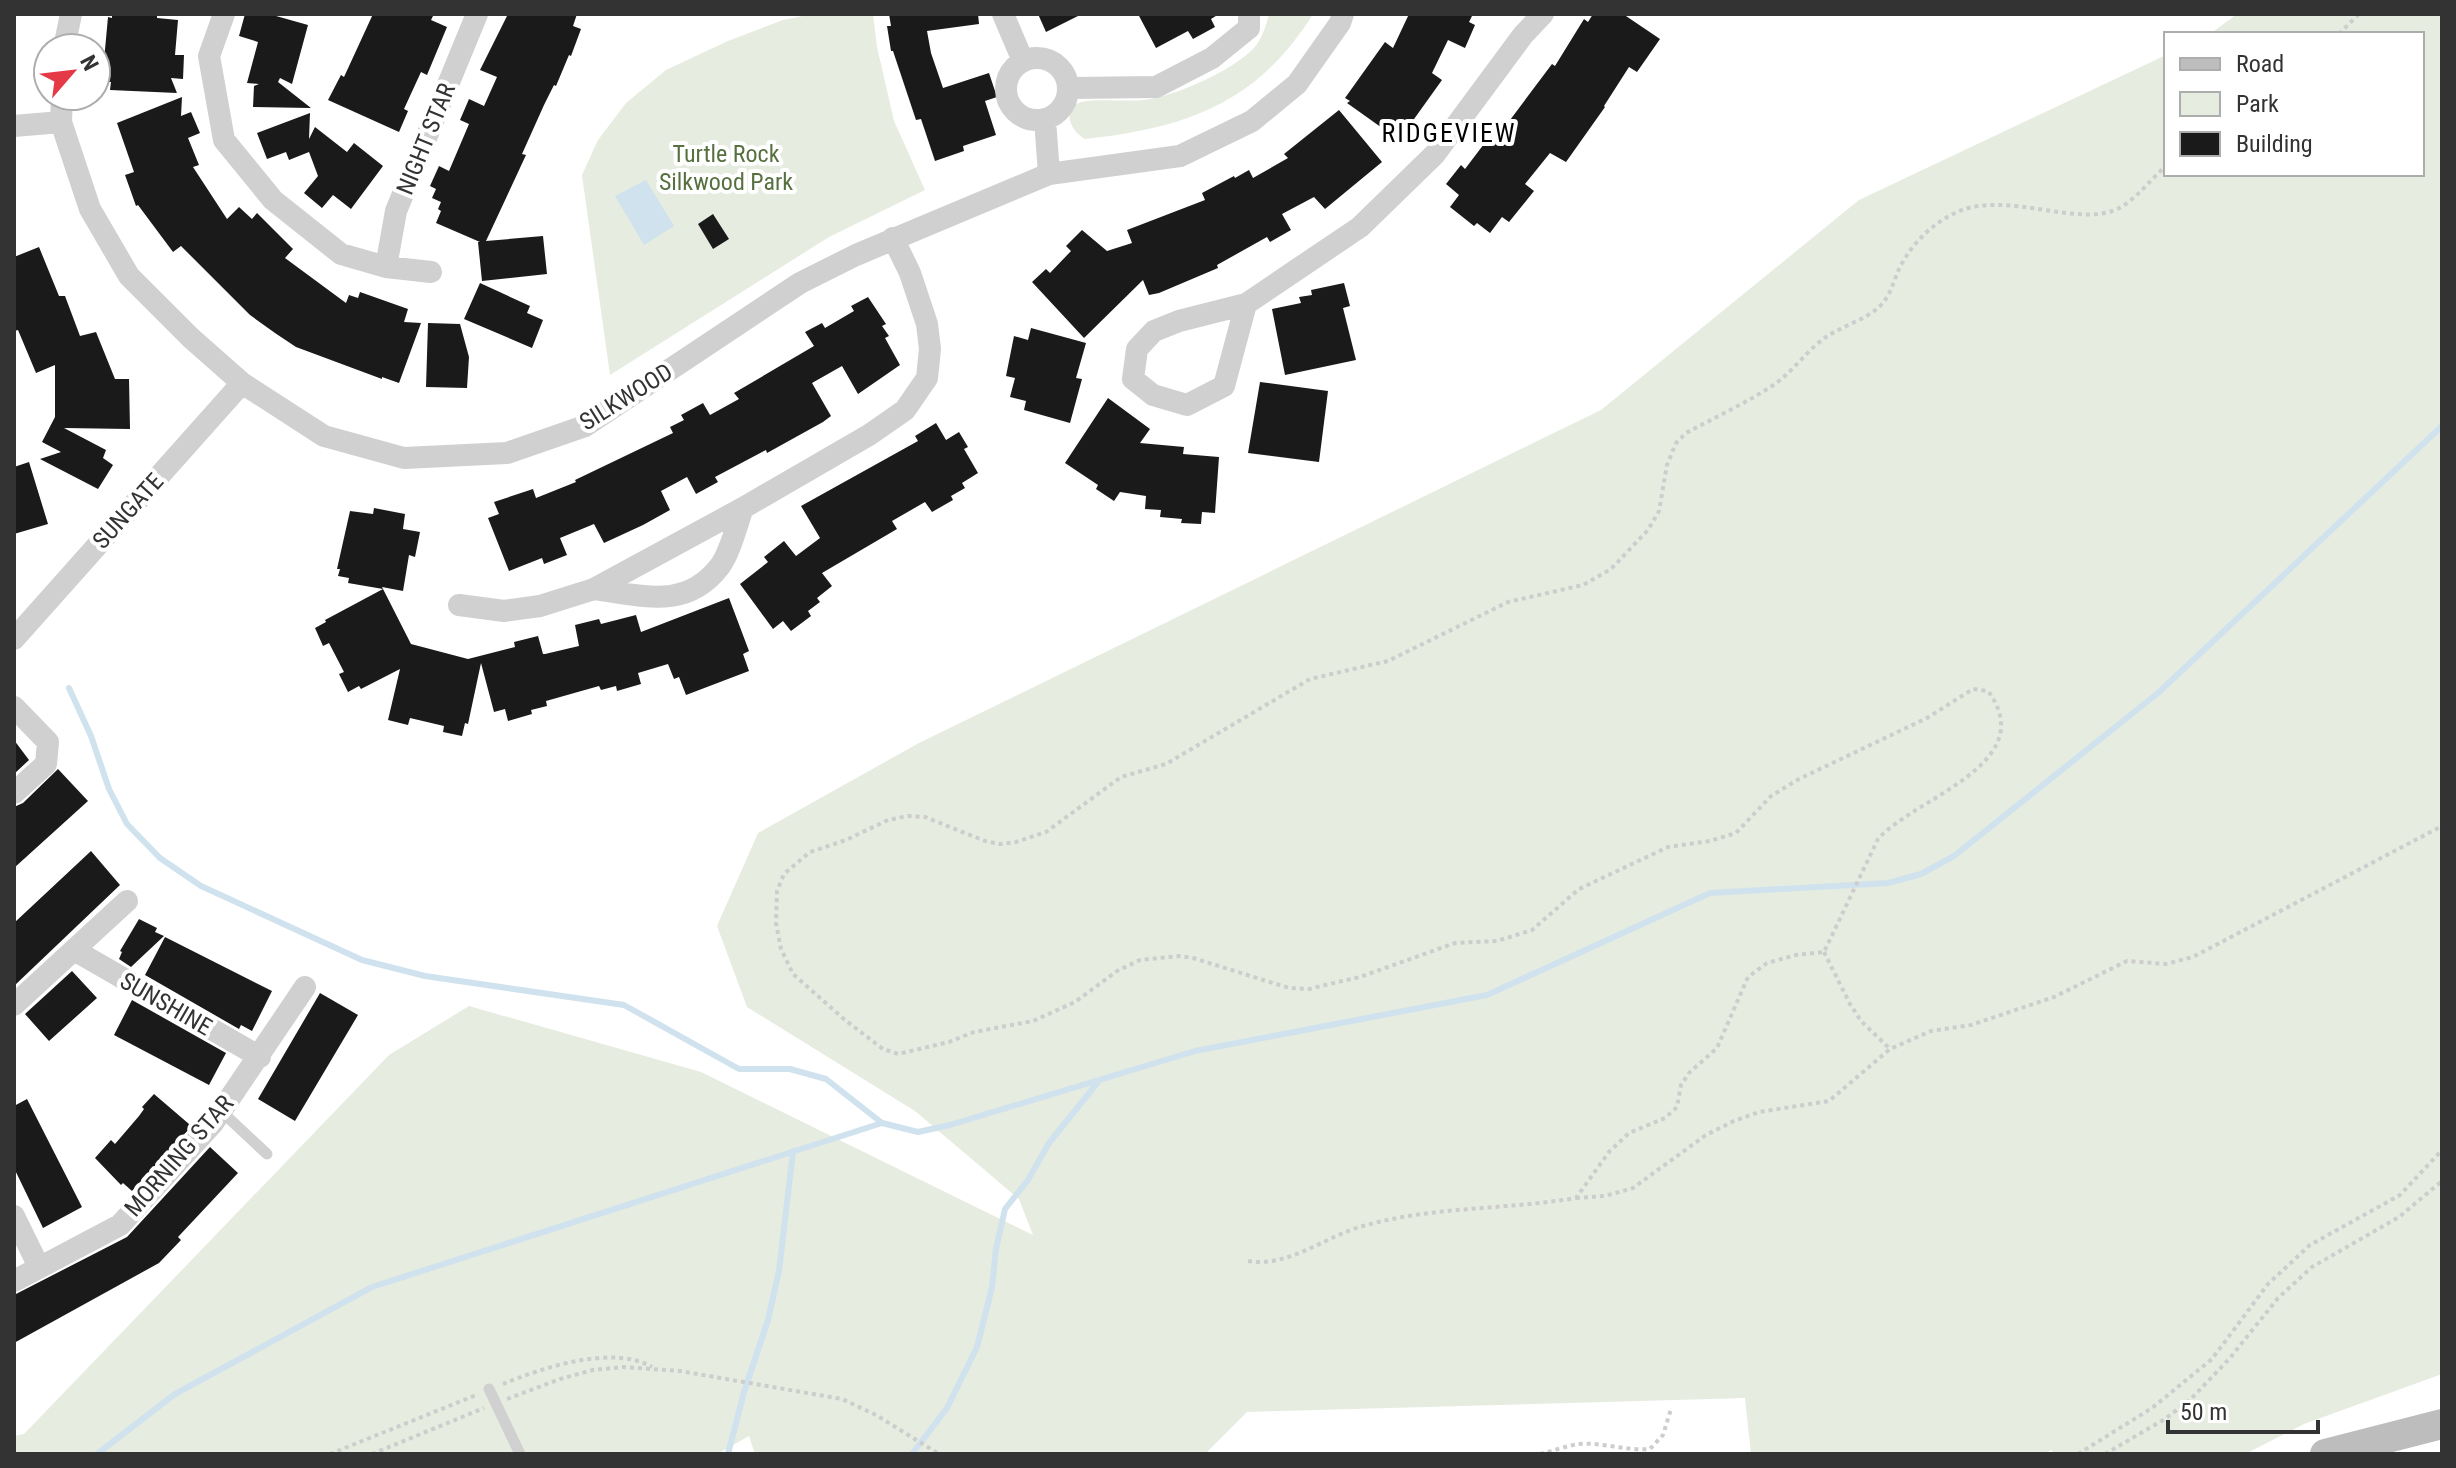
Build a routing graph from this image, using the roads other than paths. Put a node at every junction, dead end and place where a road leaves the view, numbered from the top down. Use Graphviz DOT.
graph roads {
  1 [pos="224,14"];
  2 [pos="477,14"];
  3 [pos="1003,14"];
  4 [pos="1249,14"];
  5 [pos="1343,14"];
  6 [pos="1543,14"];
  7 [pos="1522,25"];
  8 [pos="1023,61"];
  9 [pos="1069,88"];
  10 [pos="61,112"];
  11 [pos="1045,119"];
  12 [pos="61,122"];
  13 [pos="14,126"];
  14 [pos="1049,174"];
  15 [pos="893,238"];
  16 [pos="386,267"];
  17 [pos="431,272"];
  18 [pos="1246,304"];
  19 [pos="242,383"];
  20 [pos="743,508"];
  21 [pos="594,589"];
  22 [pos="459,605"];
  23 [pos="14,639"];
  24 [pos="14,707"];
  25 [pos="14,793"];
  26 [pos="127,901"];
  27 [pos="74,950"];
  28 [pos="305,987"];
  29 [pos="14,1005"];
  30 [pos="260,1057"];
  31 [pos="221,1111"];
  32 [pos="267,1154"];
  33 [pos="14,1216"];
  34 [pos="39,1267"];
  35 [pos="14,1281"];
  36 [pos="489,1389"];
  37 [pos="2442,1424"];
  38 [pos="520,1454"];
  39 [pos="2325,1454"];
  1 -- 16 [label="street"];
  2 -- 16 [label="street, NIGHT STAR"];
  3 -- 8 [label="street"];
  4 -- 9 [label="street"];
  5 -- 14 [label="street, SILKWOOD"];
  6 -- 7 [label="street"];
  7 -- 18 [label="street"];
  8 -- 9 [label="street"];
  8 -- 11 [label="street"];
  9 -- 11 [label="street"];
  10 -- 12 [label="street, SILKWOOD"];
  11 -- 14 [label="street"];
  12 -- 13 [label="street"];
  12 -- 19 [label="street, SILKWOOD"];
  14 -- 15 [label="street, SILKWOOD"];
  15 -- 19 [label="street, SILKWOOD"];
  15 -- 20 [label="street"];
  16 -- 17 [label="street"];
  18 -- 18 [label="street"];
  19 -- 23 [label="street, SUNGATE"];
  20 -- 21 [label="street"];
  20 -- 21 [label="street"];
  21 -- 22 [label="street"];
  24 -- 25 [label="street"];
  26 -- 27 [label="street"];
  27 -- 29 [label="street"];
  27 -- 30 [label="street, SUNSHINE"];
  28 -- 30 [label="street, MORNING STAR"];
  30 -- 31 [label="street, MORNING STAR"];
  31 -- 32 [label="lane"];
  31 -- 34 [label="street, MORNING STAR"];
  33 -- 34 [label="street"];
  34 -- 35 [label="street, MORNING STAR"];
  36 -- 38 [label="lane"];
  37 -- 39 [label="street"];
}
